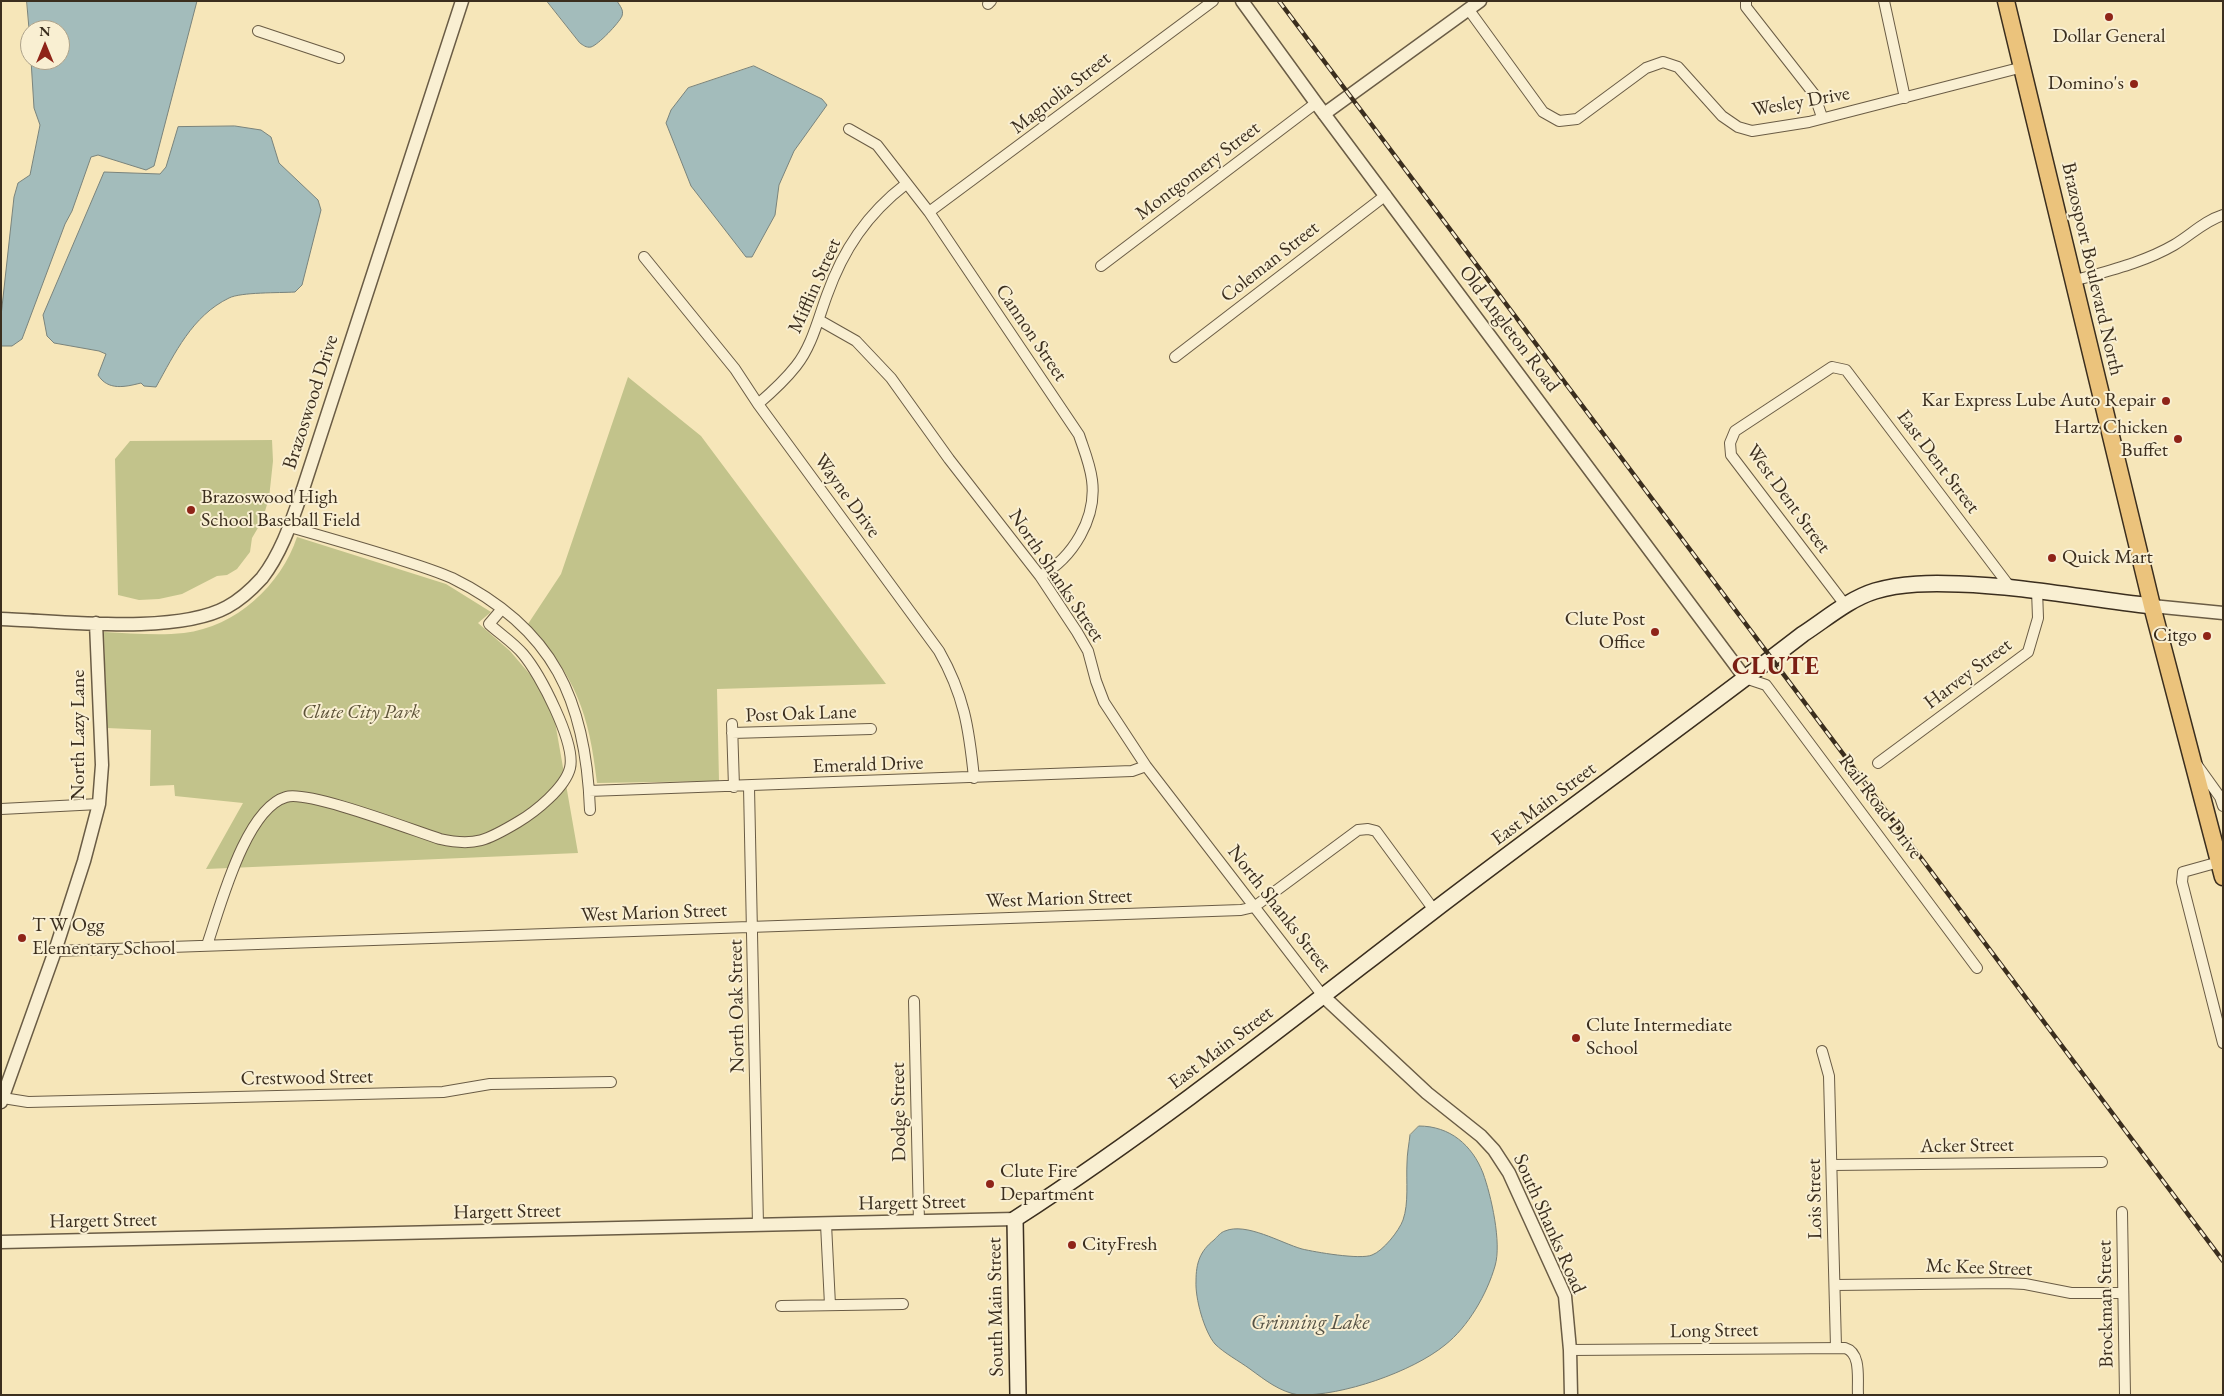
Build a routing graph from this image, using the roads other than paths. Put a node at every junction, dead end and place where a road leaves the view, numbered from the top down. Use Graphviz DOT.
graph roads {
  1 [pos="462,1"];
  2 [pos="1213,1"];
  3 [pos="1242,1"];
  4 [pos="1480,1"];
  5 [pos="1746,1"];
  6 [pos="1884,1"];
  7 [pos="2006,1"];
  8 [pos="1469,10"];
  9 [pos="258,31"];
  10 [pos="339,58"];
  11 [pos="2023,67"];
  12 [pos="1905,98"];
  13 [pos="1316,103"];
  14 [pos="1324,114"];
  15 [pos="1822,118"];
  16 [pos="849,130"];
  17 [pos="906,184"];
  18 [pos="1386,195"];
  19 [pos="929,212"];
  20 [pos="2223,216"];
  21 [pos="644,257"];
  22 [pos="1101,266"];
  23 [pos="2073,281"];
  24 [pos="819,320"];
  25 [pos="1175,357"];
  26 [pos="1832,366"];
  27 [pos="758,404"];
  28 [pos="290,526"];
  29 [pos="1040,576"];
  30 [pos="2010,587"];
  31 [pos="2037,590"];
  32 [pos="1846,606"];
  33 [pos="2152,606"];
  34 [pos="501,610"];
  35 [pos="2223,613"];
  36 [pos="1,619"];
  37 [pos="96,623"];
  38 [pos="1746,678"];
  39 [pos="871,729"];
  40 [pos="2194,761"];
  41 [pos="1878,763"];
  42 [pos="1146,766"];
  43 [pos="974,778"];
  44 [pos="750,786"];
  45 [pos="734,787"];
  46 [pos="589,791"];
  47 [pos="99,804"];
  48 [pos="2223,806"];
  49 [pos="1,809"];
  50 [pos="590,810"];
  51 [pos="2221,869"];
  52 [pos="1254,907"];
  53 [pos="1434,910"];
  54 [pos="753,927"];
  55 [pos="207,945"];
  56 [pos="55,951"];
  57 [pos="1977,968"];
  58 [pos="1323,996"];
  59 [pos="914,1000"];
  60 [pos="2223,1043"];
  61 [pos="1822,1050"];
  62 [pos="611,1082"];
  63 [pos="2,1100"];
  64 [pos="2102,1162"];
  65 [pos="1832,1165"];
  66 [pos="2122,1212"];
  67 [pos="1014,1219"];
  68 [pos="919,1222"];
  69 [pos="826,1224"];
  70 [pos="758,1225"];
  71 [pos="1,1242"];
  72 [pos="1835,1285"];
  73 [pos="2123,1293"];
  74 [pos="903,1304"];
  75 [pos="830,1305"];
  76 [pos="781,1306"];
  77 [pos="1836,1347"];
  78 [pos="1570,1350"];
  79 [pos="1018,1395"];
  80 [pos="1571,1395"];
  81 [pos="1858,1395"];
  82 [pos="2125,1395"];
  1 -- 28 [label="street, Brazoswood Drive"];
  2 -- 19 [label="street, Magnolia Street"];
  3 -- 13 [label="street, Old Angleton Road"];
  4 -- 8 [label="street"];
  5 -- 15 [label="street"];
  6 -- 12 [label="street"];
  7 -- 11 [label="main road, Brazosport Boulevard North"];
  8 -- 14 [label="street"];
  8 -- 15 [label="street, Wesley Drive"];
  9 -- 10 [label="street"];
  11 -- 12 [label="street, Wesley Drive"];
  11 -- 23 [label="main road, Brazosport Boulevard North"];
  12 -- 15 [label="street, Wesley Drive"];
  13 -- 14 [label="street, Old Angleton Road"];
  13 -- 22 [label="street, Montgomery Street"];
  14 -- 18 [label="street, Old Angleton Road"];
  16 -- 17 [label="street, Cannon Street"];
  17 -- 19 [label="street, Cannon Street"];
  17 -- 24 [label="street, Mifflin Street"];
  18 -- 25 [label="street, Coleman Street"];
  18 -- 38 [label="street, Old Angleton Road"];
  19 -- 29 [label="street, Cannon Street"];
  20 -- 23 [label="street"];
  21 -- 27 [label="street, Wayne Drive"];
  23 -- 33 [label="main road, Brazosport Boulevard North"];
  24 -- 27 [label="street, Mifflin Street"];
  24 -- 29 [label="street, North Shanks Street"];
  26 -- 30 [label="street, East Dent Street"];
  26 -- 32 [label="street, West Dent Street"];
  27 -- 43 [label="street, Wayne Drive"];
  28 -- 34 [label="street"];
  28 -- 37 [label="street, Brazoswood Drive"];
  29 -- 42 [label="street, North Shanks Street"];
  30 -- 31 [label="main road, East Main Street"];
  30 -- 32 [label="main road, East Main Street"];
  31 -- 33 [label="main road, East Main Street"];
  31 -- 41 [label="street, Harvey Street"];
  32 -- 38 [label="main road, East Main Street"];
  33 -- 35 [label="street"];
  33 -- 40 [label="main road, Brazosport Boulevard North"];
  34 -- 46 [label="street"];
  34 -- 55 [label="street"];
  36 -- 37 [label="street, Brazoswood Drive"];
  37 -- 47 [label="street, North Lazy Lane"];
  38 -- 53 [label="main road, East Main Street"];
  38 -- 57 [label="street, Rail Road Drive"];
  39 -- 45 [label="street, Post Oak Lane"];
  40 -- 48 [label="street"];
  40 -- 51 [label="main road, Brazosport Boulevard North"];
  42 -- 43 [label="street, Emerald Drive"];
  42 -- 52 [label="street, North Shanks Street"];
  43 -- 44 [label="street, Emerald Drive"];
  44 -- 45 [label="street, Emerald Drive"];
  44 -- 54 [label="street, North Oak Street"];
  45 -- 46 [label="street, Emerald Drive"];
  46 -- 50 [label="street"];
  47 -- 49 [label="street"];
  47 -- 56 [label="street, North Lazy Lane"];
  51 -- 60 [label="street"];
  52 -- 53 [label="street"];
  52 -- 54 [label="street, West Marion Street"];
  52 -- 58 [label="street, North Shanks Street"];
  53 -- 58 [label="main road, East Main Street"];
  54 -- 55 [label="street, West Marion Street"];
  54 -- 70 [label="street, North Oak Street"];
  55 -- 56 [label="street, West Marion Street"];
  56 -- 63 [label="street, North Lazy Lane"];
  58 -- 67 [label="main road, East Main Street"];
  58 -- 78 [label="street, South Shanks Road"];
  59 -- 68 [label="street, Dodge Street"];
  61 -- 65 [label="street, Lois Street"];
  62 -- 63 [label="street, Crestwood Street"];
  64 -- 65 [label="street, Acker Street"];
  65 -- 72 [label="street, Lois Street"];
  66 -- 73 [label="street, Brockman Street"];
  67 -- 68 [label="street, Hargett Street"];
  67 -- 79 [label="main road, South Main Street"];
  68 -- 69 [label="street, Hargett Street"];
  69 -- 70 [label="street, Hargett Street"];
  69 -- 75 [label="street"];
  70 -- 71 [label="street, Hargett Street"];
  72 -- 73 [label="street, Mc Kee Street"];
  72 -- 77 [label="street, Lois Street"];
  73 -- 82 [label="street, Brockman Street"];
  74 -- 75 [label="street"];
  75 -- 76 [label="street"];
  77 -- 78 [label="street, Long Street"];
  77 -- 81 [label="street, Long Street"];
  78 -- 80 [label="street, South Shanks Road"];
}
